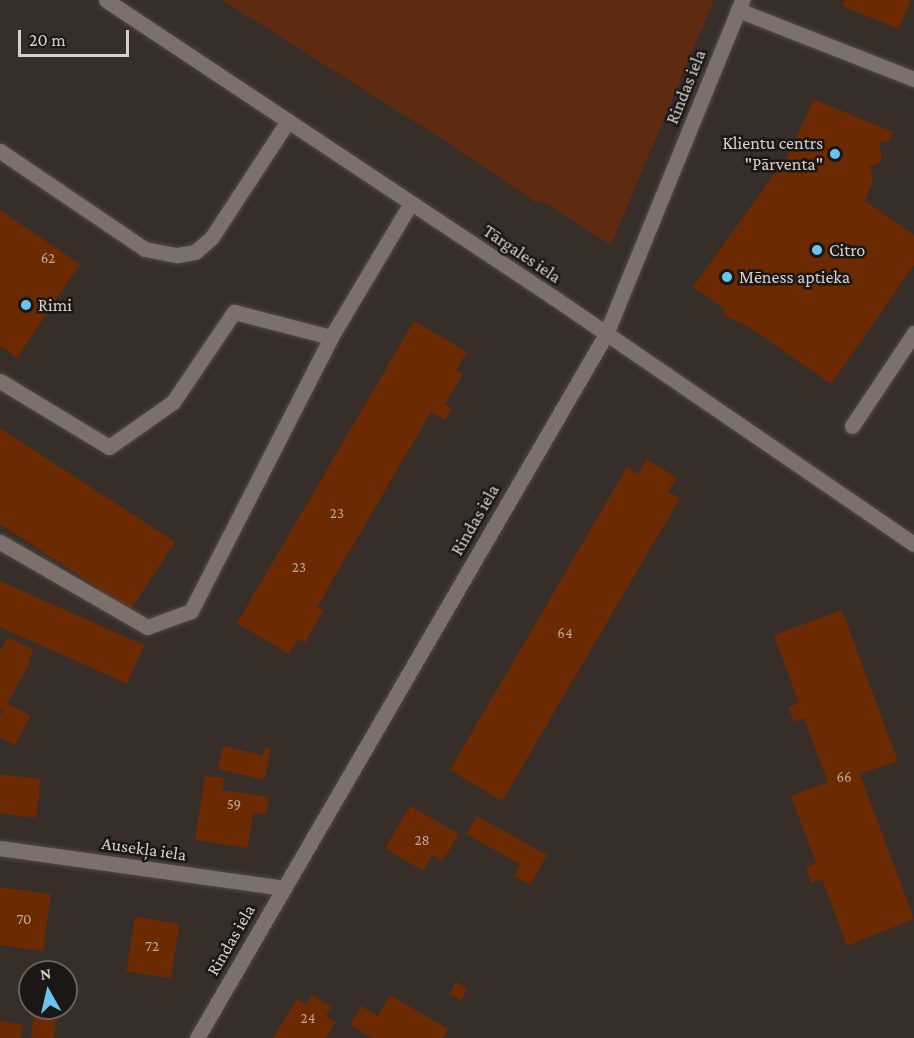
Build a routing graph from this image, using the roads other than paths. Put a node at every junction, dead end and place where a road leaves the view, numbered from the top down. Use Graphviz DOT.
graph roads {
  1 [pos="106,0"];
  2 [pos="740,5"];
  3 [pos="914,79"];
  4 [pos="288,122"];
  5 [pos="0,151"];
  6 [pos="411,203"];
  7 [pos="914,333"];
  8 [pos="606,334"];
  9 [pos="331,337"];
  10 [pos="0,381"];
  11 [pos="852,426"];
  12 [pos="0,542"];
  13 [pos="914,544"];
  14 [pos="0,848"];
  15 [pos="284,888"];
  16 [pos="197,1038"];
  1 -- 4 [label="street, Tārgales iela"];
  2 -- 3 [label="street"];
  2 -- 8 [label="street, Rindas iela"];
  4 -- 5 [label="street"];
  4 -- 6 [label="street, Tārgales iela"];
  6 -- 8 [label="street, Tārgales iela"];
  6 -- 9 [label="street"];
  7 -- 11 [label="street"];
  8 -- 13 [label="street, Tārgales iela"];
  8 -- 15 [label="street, Rindas iela"];
  9 -- 10 [label="street"];
  9 -- 12 [label="street"];
  14 -- 15 [label="street, Ausekļa iela"];
  15 -- 16 [label="street, Rindas iela"];
}
